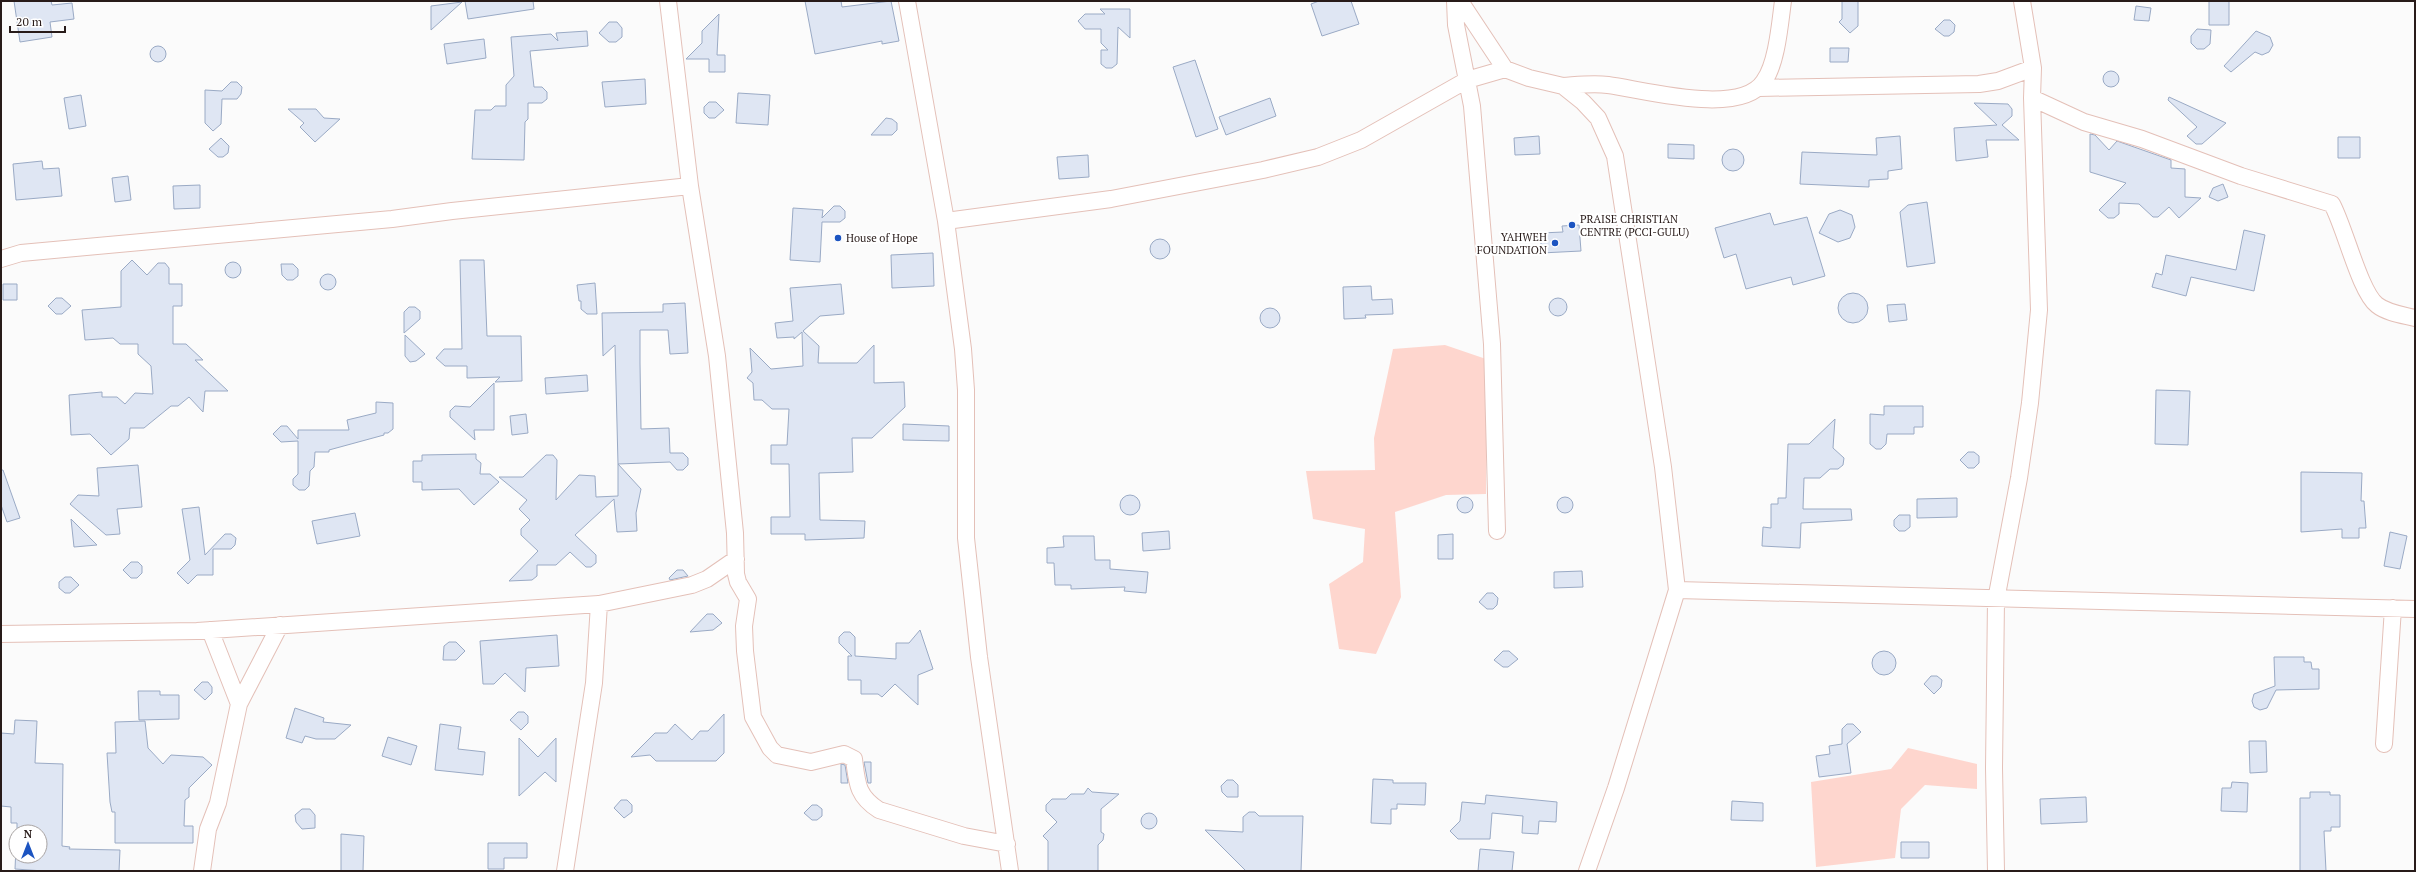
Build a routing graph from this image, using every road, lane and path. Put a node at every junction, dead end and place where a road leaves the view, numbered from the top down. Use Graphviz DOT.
graph roads {
  1 [pos="668,1"];
  2 [pos="907,1"];
  3 [pos="1455,1"];
  4 [pos="1460,1"];
  5 [pos="1783,1"];
  6 [pos="2022,1"];
  7 [pos="2033,68"];
  8 [pos="1505,69"];
  9 [pos="1467,80"];
  10 [pos="1563,86"];
  11 [pos="1759,88"];
  12 [pos="2032,98"];
  13 [pos="690,186"];
  14 [pos="946,221"];
  15 [pos="1,259"];
  16 [pos="2415,318"];
  17 [pos="1497,531"];
  18 [pos="736,559"];
  19 [pos="1677,590"];
  20 [pos="1996,600"];
  21 [pos="599,604"];
  22 [pos="2393,608"];
  23 [pos="2415,609"];
  24 [pos="280,625"];
  25 [pos="210,630"];
  26 [pos="1,634"];
  27 [pos="239,704"];
  28 [pos="2384,744"];
  29 [pos="1007,844"];
  30 [pos="202,871"];
  31 [pos="565,871"];
  32 [pos="1010,871"];
  33 [pos="1587,871"];
  34 [pos="1996,871"];
  1 -- 13 [label="street"];
  2 -- 14 [label="street"];
  3 -- 9 [label="street"];
  4 -- 8 [label="street"];
  5 -- 11 [label="street"];
  6 -- 7 [label="street"];
  7 -- 11 [label="street"];
  7 -- 12 [label="street"];
  8 -- 9 [label="street"];
  8 -- 10 [label="street"];
  9 -- 14 [label="street"];
  9 -- 17 [label="street"];
  10 -- 11 [label="street"];
  10 -- 19 [label="street"];
  12 -- 16 [label="street"];
  12 -- 20 [label="street"];
  13 -- 15 [label="street"];
  13 -- 18 [label="street"];
  14 -- 29 [label="street"];
  18 -- 21 [label="street"];
  18 -- 29 [label="street"];
  19 -- 20 [label="street"];
  19 -- 33 [label="street"];
  20 -- 22 [label="street"];
  20 -- 34 [label="street"];
  21 -- 24 [label="street"];
  21 -- 31 [label="street"];
  22 -- 23 [label="street"];
  22 -- 28 [label="street"];
  24 -- 25 [label="street"];
  24 -- 27 [label="street"];
  25 -- 26 [label="street"];
  25 -- 27 [label="street"];
  27 -- 30 [label="street"];
  29 -- 32 [label="street"];
}
